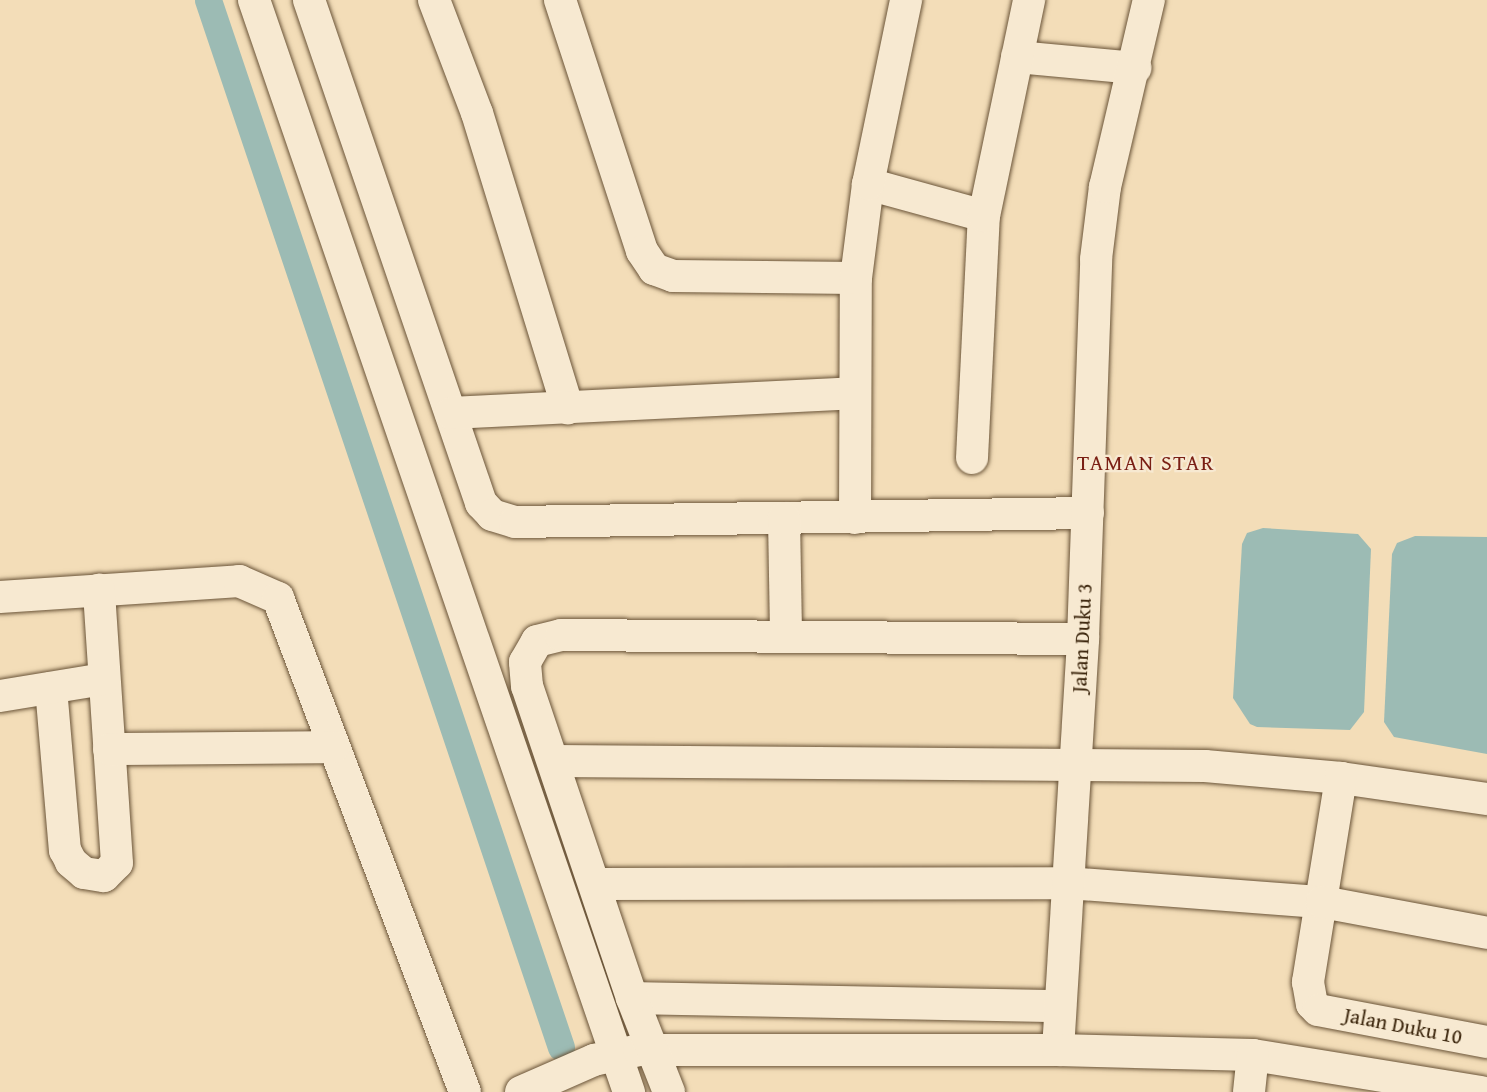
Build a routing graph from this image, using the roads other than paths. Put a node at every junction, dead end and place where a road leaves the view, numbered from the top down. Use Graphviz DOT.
graph roads {
  1 [pos="254,0"];
  2 [pos="309,0"];
  3 [pos="434,0"];
  4 [pos="560,0"];
  5 [pos="906,0"];
  6 [pos="1029,0"];
  7 [pos="1149,0"];
  8 [pos="1017,57"];
  9 [pos="1135,68"];
  10 [pos="868,184"];
  11 [pos="984,216"];
  12 [pos="856,278"];
  13 [pos="853,393"];
  14 [pos="568,408"];
  15 [pos="451,413"];
  16 [pos="972,458"];
  17 [pos="1088,513"];
  18 [pos="784,518"];
  19 [pos="855,518"];
  20 [pos="99,590"];
  21 [pos="0,597"];
  22 [pos="786,635"];
  23 [pos="1083,639"];
  24 [pos="104,679"];
  25 [pos="51,688"];
  26 [pos="0,696"];
  27 [pos="333,747"];
  28 [pos="109,748"];
  29 [pos="554,761"];
  30 [pos="1075,763"];
  31 [pos="1341,778"];
  32 [pos="1487,799"];
  33 [pos="1067,883"];
  34 [pos="595,884"];
  35 [pos="1322,902"];
  36 [pos="1487,933"];
  37 [pos="633,998"];
  38 [pos="1059,1006"];
  39 [pos="1487,1042"];
  40 [pos="1058,1050"];
  41 [pos="652,1051"];
  42 [pos="618,1055"];
  43 [pos="1253,1055"];
  44 [pos="1395,1084"];
  45 [pos="465,1092"];
  46 [pos="521,1092"];
  47 [pos="629,1092"];
  48 [pos="669,1092"];
  49 [pos="1249,1092"];
  50 [pos="1481,1092"];
  1 -- 42 [label="street"];
  2 -- 15 [label="street"];
  3 -- 14 [label="street"];
  4 -- 12 [label="street"];
  5 -- 10 [label="street"];
  6 -- 8 [label="street"];
  7 -- 9 [label="street, Jalan Duku 3"];
  8 -- 9 [label="street"];
  8 -- 11 [label="street"];
  9 -- 17 [label="street, Jalan Duku 3"];
  10 -- 11 [label="street"];
  10 -- 12 [label="street"];
  11 -- 16 [label="street"];
  12 -- 13 [label="street"];
  13 -- 14 [label="street"];
  13 -- 19 [label="street"];
  14 -- 15 [label="street"];
  15 -- 18 [label="street"];
  17 -- 19 [label="street"];
  17 -- 23 [label="street, Jalan Duku 3"];
  18 -- 19 [label="street"];
  18 -- 22 [label="street"];
  20 -- 21 [label="street"];
  20 -- 24 [label="street"];
  20 -- 27 [label="street"];
  22 -- 23 [label="street"];
  22 -- 29 [label="street"];
  23 -- 30 [label="street, Jalan Duku 3"];
  24 -- 25 [label="street"];
  24 -- 28 [label="street"];
  25 -- 26 [label="street"];
  25 -- 28 [label="street"];
  27 -- 28 [label="street"];
  27 -- 45 [label="street"];
  29 -- 30 [label="street"];
  29 -- 34 [label="street"];
  30 -- 31 [label="street"];
  30 -- 33 [label="street, Jalan Duku 3"];
  31 -- 32 [label="street"];
  31 -- 35 [label="street"];
  33 -- 34 [label="street"];
  33 -- 35 [label="street"];
  33 -- 38 [label="street, Jalan Duku 3"];
  34 -- 37 [label="street"];
  35 -- 36 [label="street"];
  35 -- 39 [label="street, Jalan Duku 10"];
  37 -- 38 [label="street"];
  37 -- 41 [label="street"];
  38 -- 40 [label="street, Jalan Duku 3"];
  40 -- 41 [label="street"];
  40 -- 43 [label="street"];
  41 -- 42 [label="street"];
  41 -- 48 [label="street"];
  42 -- 46 [label="street"];
  42 -- 47 [label="street"];
  43 -- 44 [label="street"];
  43 -- 49 [label="street"];
  44 -- 50 [label="street"];
}
